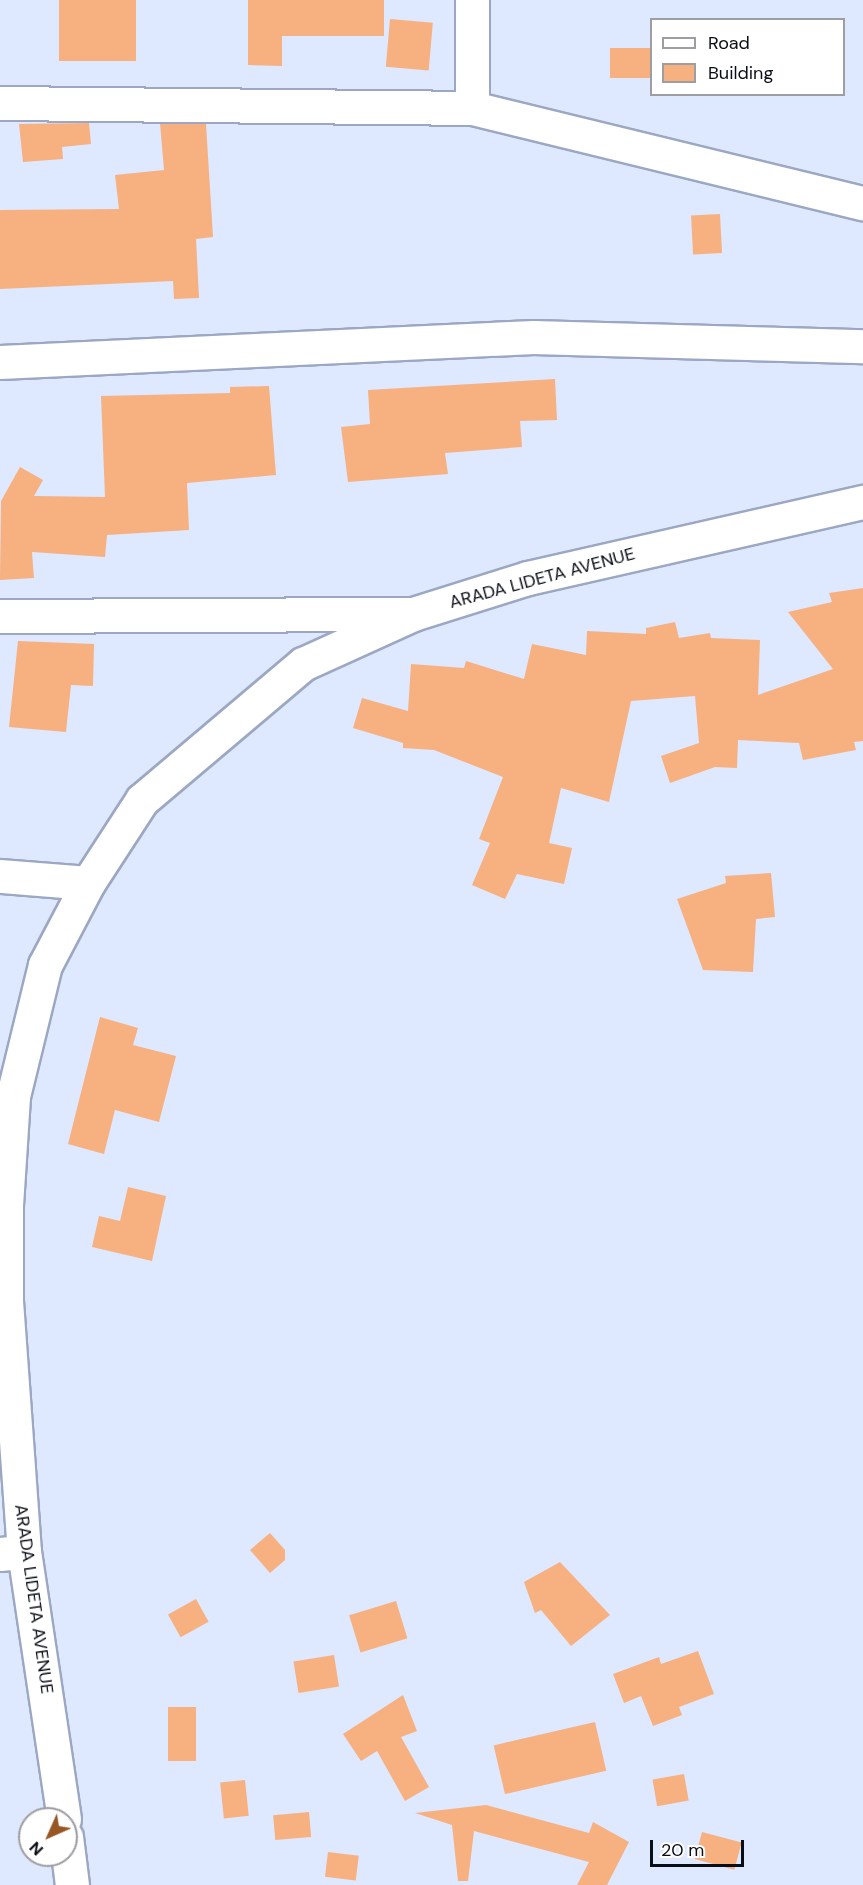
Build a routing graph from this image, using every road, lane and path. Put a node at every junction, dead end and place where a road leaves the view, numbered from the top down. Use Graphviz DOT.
graph roads {
  1 [pos="472,0"];
  2 [pos="0,103"];
  3 [pos="472,108"];
  4 [pos="863,203"];
  5 [pos="863,346"];
  6 [pos="0,362"];
  7 [pos="863,502"];
  8 [pos="413,614"];
  9 [pos="0,616"];
  10 [pos="0,876"];
  11 [pos="88,883"];
  12 [pos="12,1553"];
  13 [pos="62,1807"];
  14 [pos="70,1867"];
  15 [pos="72,1885"];
  1 -- 3 [label="main road"];
  2 -- 3 [label="main road"];
  3 -- 4 [label="main road"];
  5 -- 6 [label="main road"];
  7 -- 8 [label="main road, ARADA LIDETA AVENUE"];
  8 -- 9 [label="main road"];
  8 -- 11 [label="main road, ARADA LIDETA AVENUE"];
  10 -- 11 [label="main road"];
  11 -- 12 [label="main road, ARADA LIDETA AVENUE"];
  12 -- 13 [label="main road, ARADA LIDETA AVENUE"];
  14 -- 15 [label="main road"];
}
